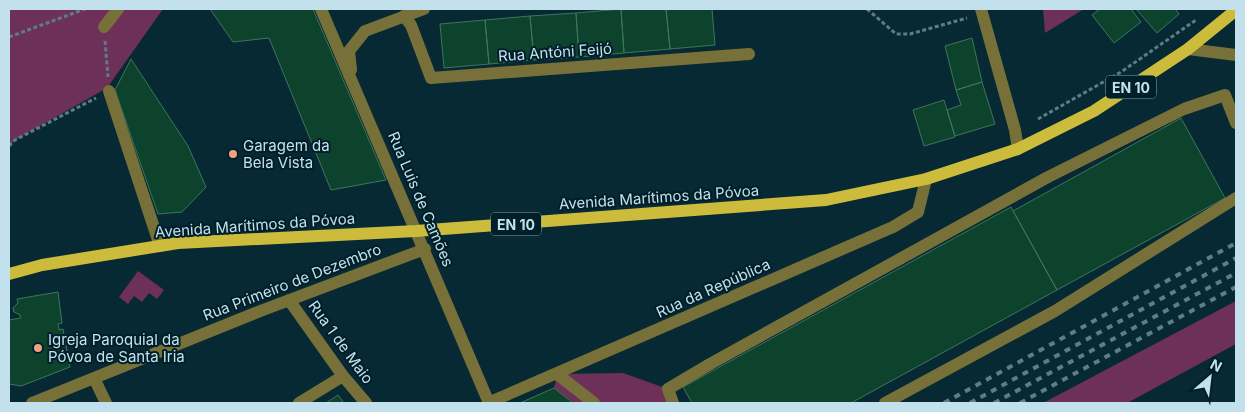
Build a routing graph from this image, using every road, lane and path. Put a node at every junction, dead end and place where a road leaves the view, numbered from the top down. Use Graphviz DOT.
graph roads {
  1 [pos="85,9"];
  2 [pos="118,9"];
  3 [pos="321,9"];
  4 [pos="424,9"];
  5 [pos="867,9"];
  6 [pos="982,11"];
  7 [pos="1236,11"];
  8 [pos="404,16"];
  9 [pos="1199,18"];
  10 [pos="104,27"];
  11 [pos="9,37"];
  12 [pos="1188,49"];
  13 [pos="749,54"];
  14 [pos="1235,54"];
  15 [pos="351,79"];
  16 [pos="109,91"];
  17 [pos="1230,92"];
  18 [pos="1236,123"];
  19 [pos="1015,130"];
  20 [pos="9,146"];
  21 [pos="1018,149"];
  22 [pos="926,179"];
  23 [pos="1236,198"];
  24 [pos="416,231"];
  25 [pos="160,246"];
  26 [pos="425,249"];
  27 [pos="9,274"];
  28 [pos="290,300"];
  29 [pos="556,374"];
  30 [pos="343,376"];
  31 [pos="94,378"];
  32 [pos="32,403"];
  33 [pos="106,403"];
  34 [pos="299,403"];
  35 [pos="366,403"];
  36 [pos="489,403"];
  37 [pos="594,403"];
  38 [pos="673,403"];
  39 [pos="885,403"];
  1 -- 11 [label="path"];
  2 -- 10 [label="street"];
  3 -- 15 [label="street, Rua Luis de Camões"];
  4 -- 8 [label="street"];
  5 -- 6 [label="path"];
  6 -- 19 [label="street"];
  7 -- 12 [label="main road, Avenida Marítimos da Póvoa / EN 10"];
  8 -- 13 [label="street, Rua Antóni Feijó"];
  8 -- 15 [label="street"];
  9 -- 19 [label="path"];
  10 -- 16 [label="path"];
  12 -- 14 [label="street"];
  12 -- 21 [label="main road, Avenida Marítimos da Póvoa / EN 10"];
  15 -- 24 [label="street, Rua Luis de Camões"];
  16 -- 20 [label="path"];
  16 -- 25 [label="street"];
  17 -- 18 [label="street"];
  17 -- 38 [label="street"];
  19 -- 21 [label="street"];
  21 -- 22 [label="main road, Avenida Marítimos da Póvoa / EN 10"];
  22 -- 24 [label="main road, Avenida Marítimos da Póvoa / EN 10"];
  22 -- 29 [label="street, Rua da República"];
  23 -- 39 [label="street"];
  24 -- 25 [label="main road, Avenida Marítimos da Póvoa / EN 10"];
  24 -- 26 [label="street, Rua Luis de Camões"];
  25 -- 27 [label="main road, Avenida Marítimos da Póvoa / EN 10"];
  26 -- 28 [label="street, Rua Primeiro de Dezembro"];
  26 -- 36 [label="street, Rua Luis de Camões"];
  28 -- 30 [label="street, Rua 1 de Maio"];
  28 -- 31 [label="street, Rua Primeiro de Dezembro"];
  29 -- 36 [label="street, Rua da República"];
  29 -- 37 [label="street"];
  30 -- 34 [label="street"];
  30 -- 35 [label="street, Rua 1 de Maio"];
  31 -- 32 [label="street, Rua Primeiro de Dezembro"];
  31 -- 33 [label="street"];
}
